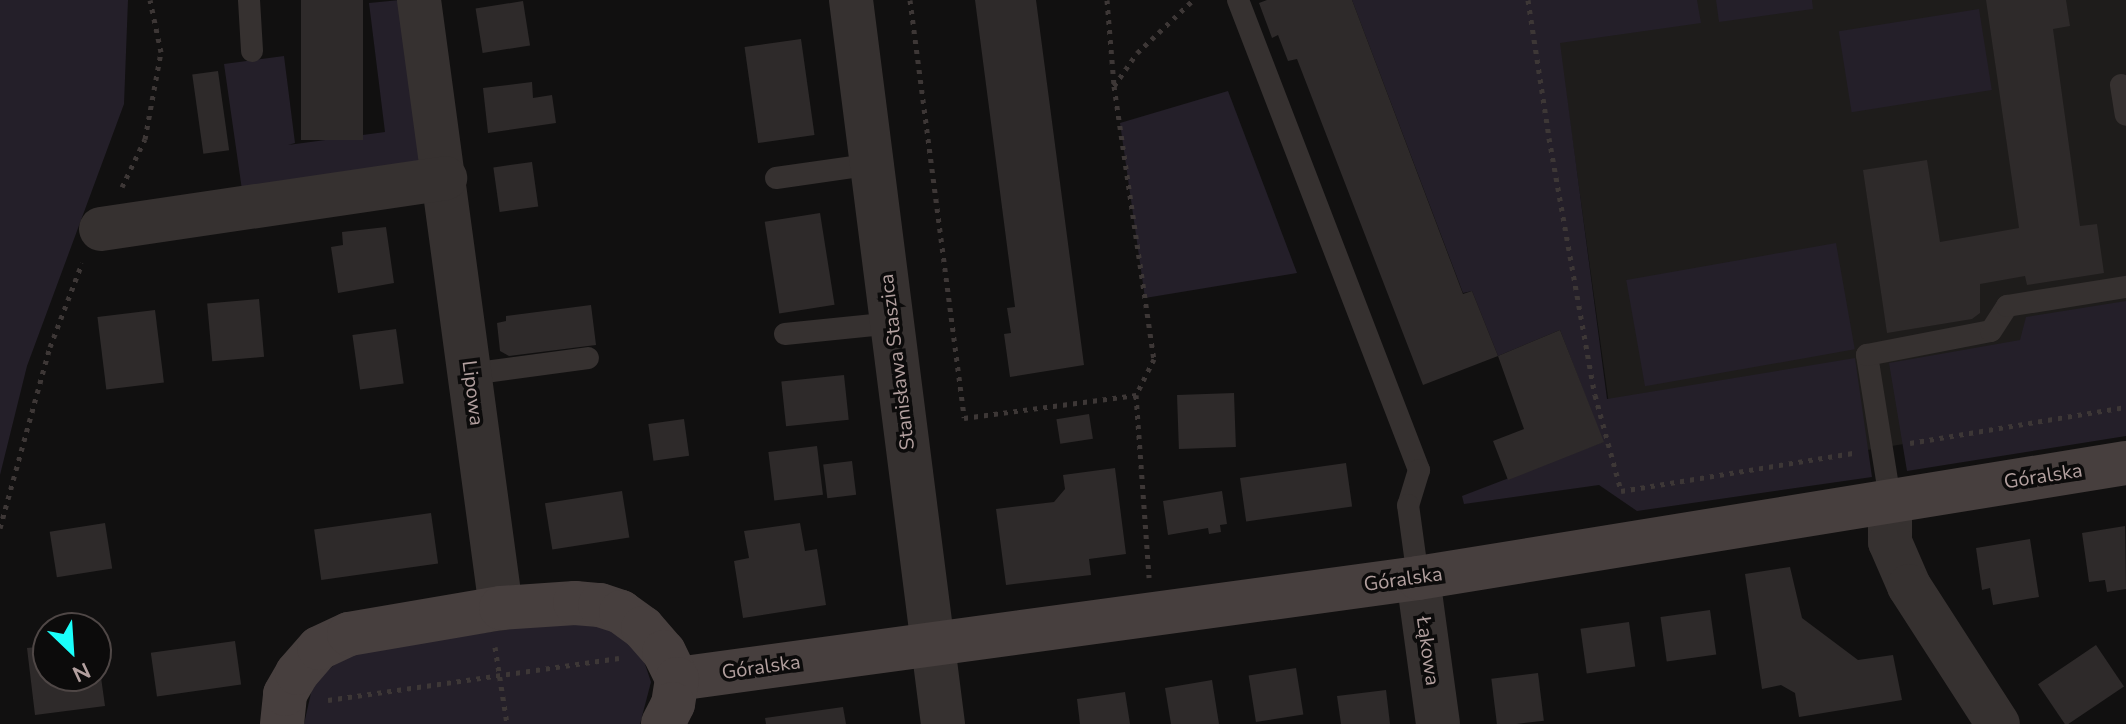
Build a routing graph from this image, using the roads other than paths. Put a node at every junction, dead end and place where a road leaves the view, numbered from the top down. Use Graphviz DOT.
graph roads {
  1 [pos="249,0"];
  2 [pos="419,0"];
  3 [pos="851,0"];
  4 [pos="1238,0"];
  5 [pos="252,51"];
  6 [pos="2121,85"];
  7 [pos="2126,115"];
  8 [pos="873,164"];
  9 [pos="445,178"];
  10 [pos="776,178"];
  11 [pos="101,229"];
  12 [pos="2126,287"];
  13 [pos="893,323"];
  14 [pos="785,334"];
  15 [pos="588,358"];
  16 [pos="470,374"];
  17 [pos="2126,463"];
  18 [pos="1890,499"];
  19 [pos="1418,578"];
  20 [pos="496,609"];
  21 [pos="932,644"];
  22 [pos="670,666"];
  23 [pos="283,715"];
  24 [pos="1986,716"];
  25 [pos="663,724"];
  26 [pos="943,724"];
  27 [pos="1438,724"];
  1 -- 5 [label="lane"];
  2 -- 9 [label="street, Lipowa"];
  3 -- 8 [label="street, Stanisława Staszica"];
  4 -- 19 [label="lane"];
  6 -- 7 [label="lane"];
  8 -- 10 [label="lane"];
  8 -- 13 [label="street, Stanisława Staszica"];
  9 -- 11 [label="street"];
  9 -- 16 [label="street, Lipowa"];
  12 -- 18 [label="lane"];
  13 -- 14 [label="lane"];
  13 -- 21 [label="street, Stanisława Staszica"];
  15 -- 16 [label="lane"];
  16 -- 20 [label="street, Lipowa"];
  17 -- 18 [label="street, Góralska"];
  18 -- 19 [label="street, Góralska"];
  18 -- 24 [label="street"];
  19 -- 21 [label="street, Góralska"];
  19 -- 27 [label="street, Łąkowa"];
  20 -- 22 [label="street"];
  20 -- 23 [label="street"];
  21 -- 22 [label="street, Góralska"];
  21 -- 26 [label="street, Stanisława Staszica"];
  22 -- 25 [label="street"];
}
